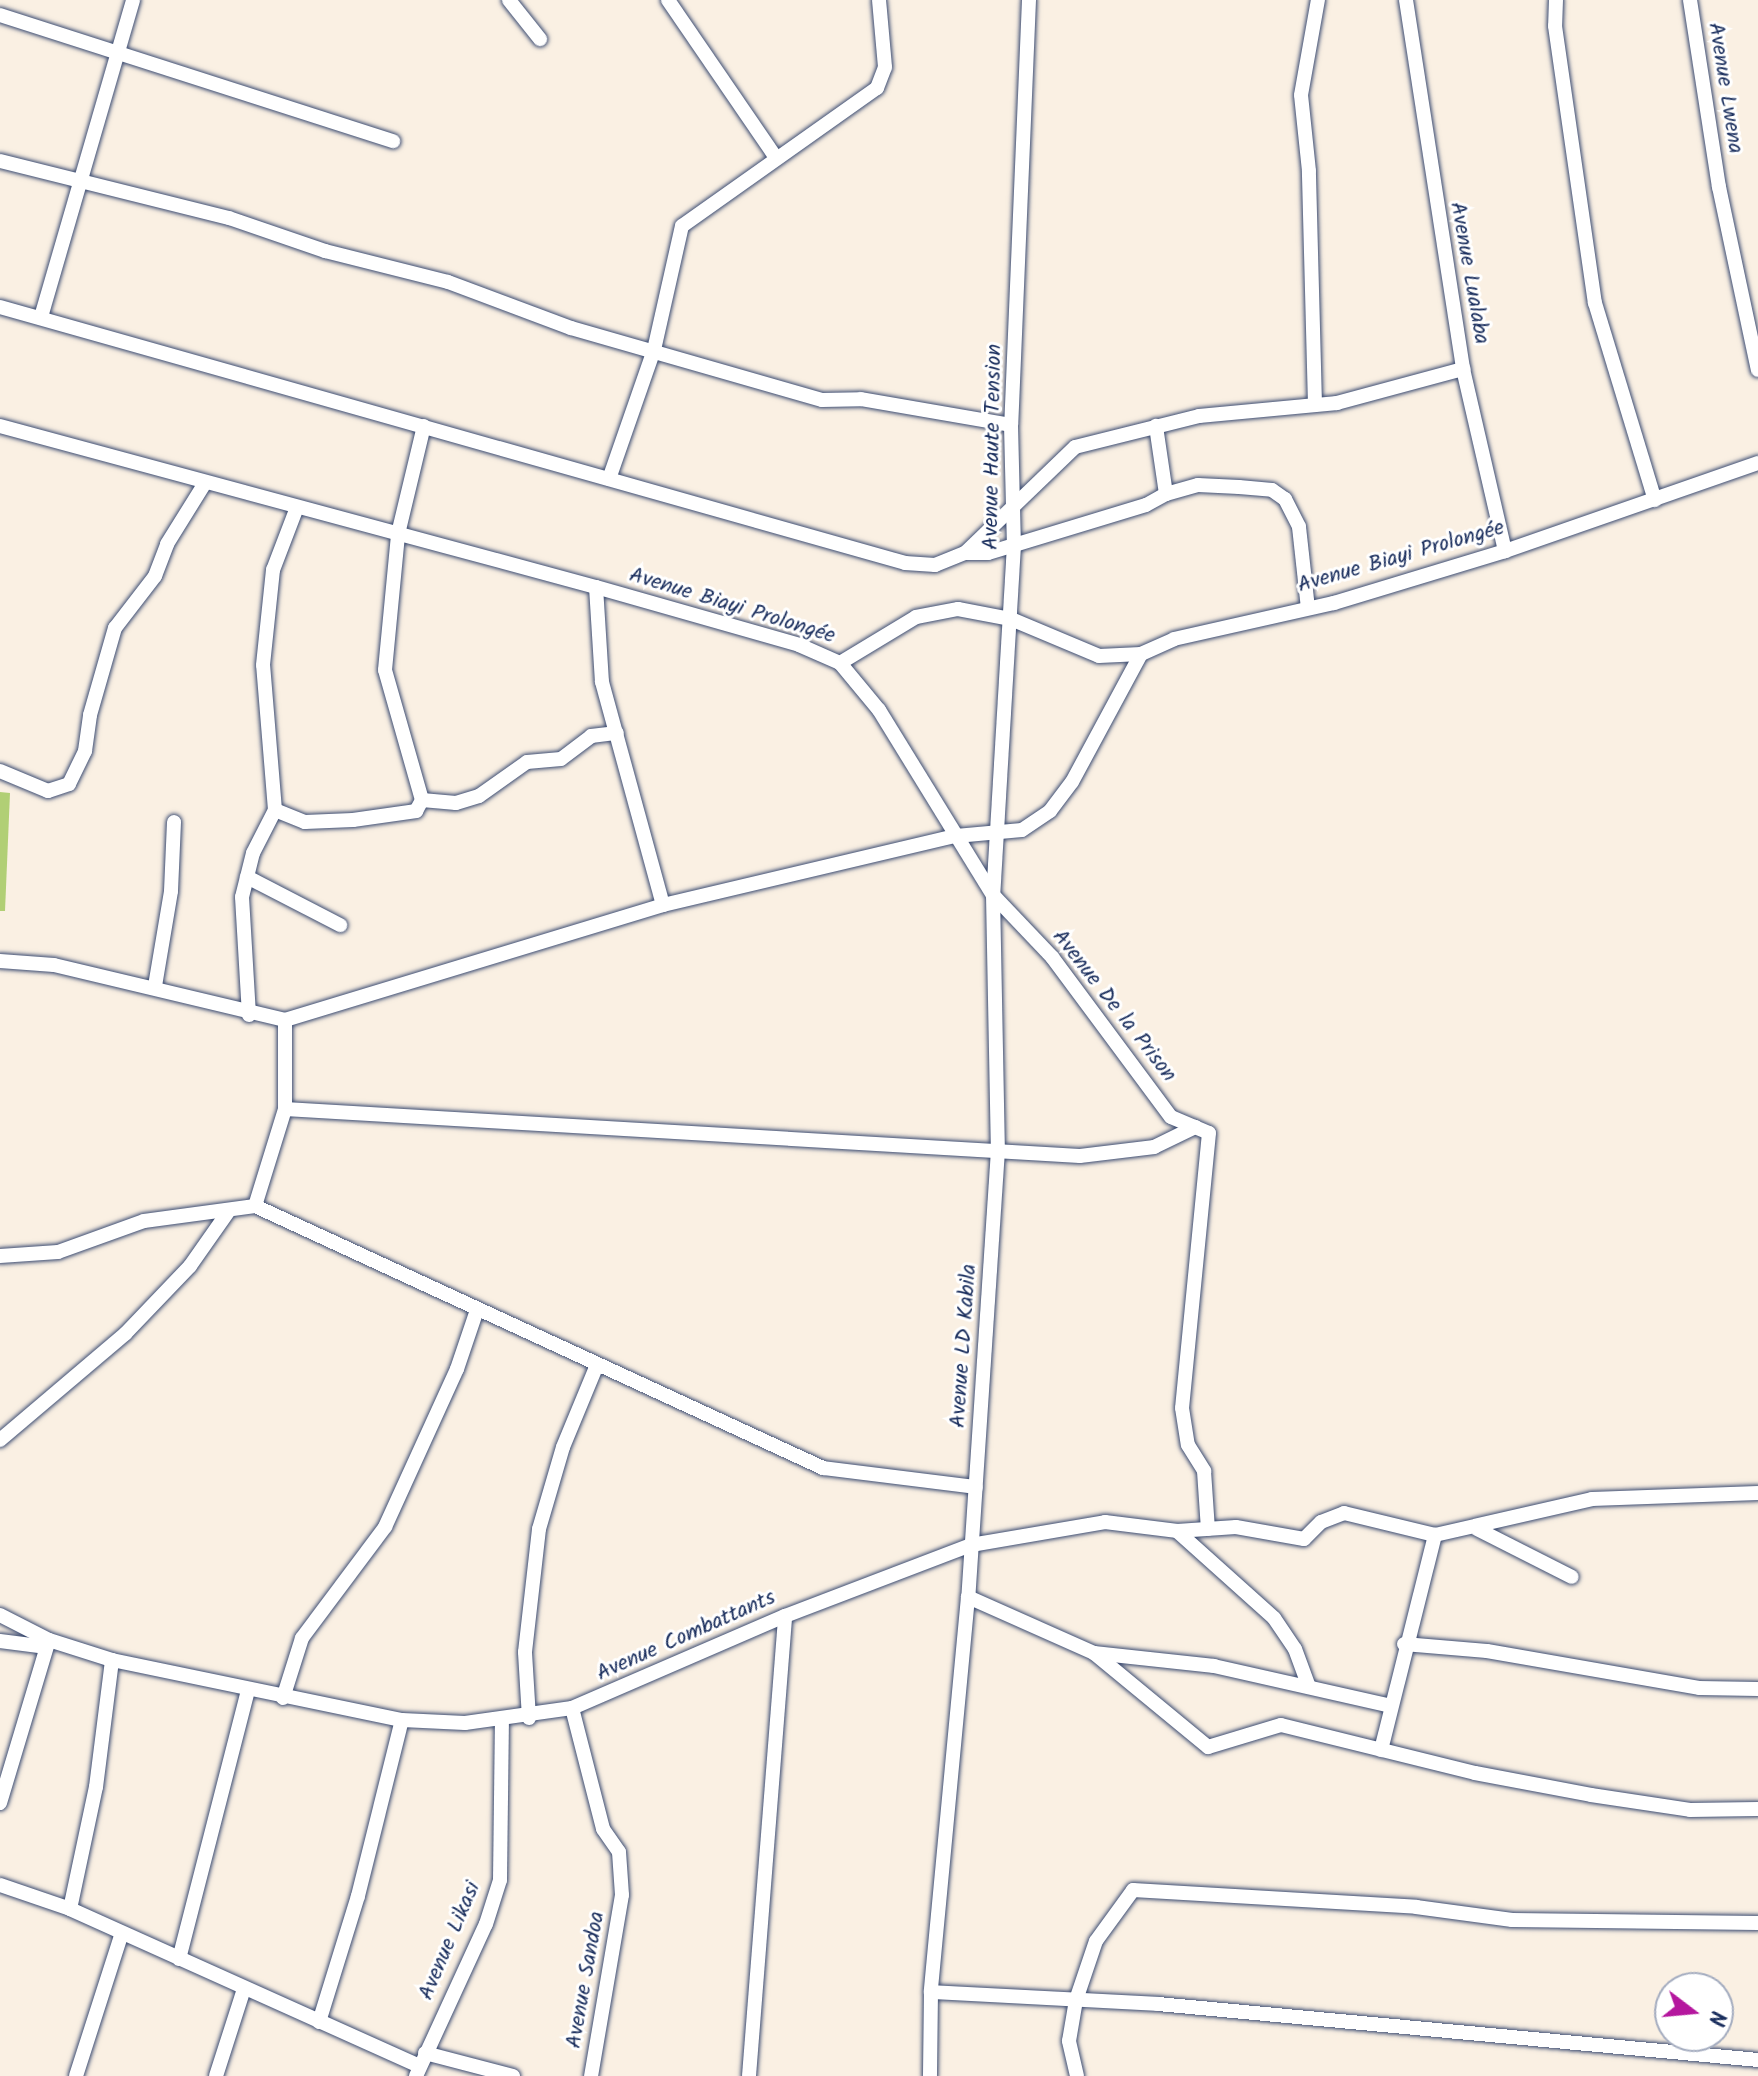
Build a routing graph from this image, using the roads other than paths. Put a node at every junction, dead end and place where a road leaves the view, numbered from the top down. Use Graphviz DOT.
graph roads {
  1 [pos="133,0"];
  2 [pos="509,0"];
  3 [pos="668,0"];
  4 [pos="879,0"];
  5 [pos="1029,0"];
  6 [pos="1318,0"];
  7 [pos="1406,0"];
  8 [pos="1556,0"];
  9 [pos="1690,0"];
  10 [pos="0,15"];
  11 [pos="540,39"];
  12 [pos="117,54"];
  13 [pos="393,141"];
  14 [pos="775,156"];
  15 [pos="0,161"];
  16 [pos="78,184"];
  17 [pos="0,307"];
  18 [pos="41,317"];
  19 [pos="654,350"];
  20 [pos="1463,369"];
  21 [pos="1758,370"];
  22 [pos="1315,405"];
  23 [pos="1011,425"];
  24 [pos="0,426"];
  25 [pos="424,426"];
  26 [pos="1156,426"];
  27 [pos="1758,463"];
  28 [pos="609,479"];
  29 [pos="205,483"];
  30 [pos="1166,494"];
  31 [pos="1655,500"];
  32 [pos="1013,504"];
  33 [pos="297,507"];
  34 [pos="398,534"];
  35 [pos="1014,545"];
  36 [pos="1505,551"];
  37 [pos="965,553"];
  38 [pos="596,587"];
  39 [pos="1308,608"];
  40 [pos="1011,619"];
  41 [pos="1141,654"];
  42 [pos="840,663"];
  43 [pos="617,733"];
  44 [pos="0,771"];
  45 [pos="422,800"];
  46 [pos="275,810"];
  47 [pos="174,822"];
  48 [pos="996,833"];
  49 [pos="956,836"];
  50 [pos="247,877"];
  51 [pos="993,895"];
  52 [pos="663,905"];
  53 [pos="340,925"];
  54 [pos="0,961"];
  55 [pos="155,986"];
  56 [pos="249,1015"];
  57 [pos="285,1020"];
  58 [pos="285,1109"];
  59 [pos="1202,1130"];
  60 [pos="998,1150"];
  61 [pos="255,1206"];
  62 [pos="228,1212"];
  63 [pos="0,1256"];
  64 [pos="477,1310"];
  65 [pos="597,1365"];
  66 [pos="0,1440"];
  67 [pos="976,1487"];
  68 [pos="1758,1493"];
  69 [pos="1208,1529"];
  70 [pos="1477,1529"];
  71 [pos="1177,1531"];
  72 [pos="1435,1535"];
  73 [pos="971,1545"];
  74 [pos="1572,1577"];
  75 [pos="968,1597"];
  76 [pos="0,1615"];
  77 [pos="785,1616"];
  78 [pos="0,1641"];
  79 [pos="48,1644"];
  80 [pos="1404,1644"];
  81 [pos="1094,1653"];
  82 [pos="112,1660"];
  83 [pos="1309,1687"];
  84 [pos="1758,1689"];
  85 [pos="248,1691"];
  86 [pos="283,1698"];
  87 [pos="1391,1706"];
  88 [pos="572,1708"];
  89 [pos="529,1718"];
  90 [pos="402,1720"];
  91 [pos="502,1721"];
  92 [pos="1381,1750"];
  93 [pos="0,1803"];
  94 [pos="1758,1809"];
  95 [pos="0,1885"];
  96 [pos="70,1909"];
  97 [pos="1758,1923"];
  98 [pos="122,1933"];
  99 [pos="179,1959"];
  100 [pos="244,1989"];
  101 [pos="931,1992"];
  102 [pos="1076,2000"];
  103 [pos="319,2022"];
  104 [pos="1758,2060"];
  105 [pos="420,2065"];
  106 [pos="76,2076"];
  107 [pos="216,2076"];
  108 [pos="513,2076"];
  109 [pos="591,2076"];
  110 [pos="749,2076"];
  111 [pos="930,2076"];
  112 [pos="1077,2076"];
  1 -- 12 [label="street"];
  2 -- 11 [label="street"];
  3 -- 14 [label="street"];
  4 -- 14 [label="street"];
  5 -- 23 [label="street, Avenue Haute Tension"];
  6 -- 22 [label="street"];
  7 -- 20 [label="street, Avenue Lualaba"];
  8 -- 31 [label="street"];
  9 -- 21 [label="street, Avenue Lwena"];
  10 -- 12 [label="street"];
  12 -- 13 [label="street"];
  12 -- 16 [label="street"];
  14 -- 19 [label="street"];
  15 -- 16 [label="street"];
  16 -- 18 [label="street"];
  16 -- 19 [label="street"];
  17 -- 18 [label="street"];
  18 -- 25 [label="street"];
  19 -- 23 [label="street"];
  19 -- 28 [label="street"];
  20 -- 22 [label="street"];
  20 -- 36 [label="street, Avenue Lualaba"];
  22 -- 26 [label="street"];
  23 -- 32 [label="street, Avenue Haute Tension"];
  24 -- 29 [label="street, Avenue Biayi Prolongée"];
  25 -- 28 [label="street"];
  25 -- 34 [label="street"];
  26 -- 30 [label="street"];
  26 -- 32 [label="street"];
  27 -- 31 [label="street, Avenue Biayi Prolongée"];
  28 -- 37 [label="street"];
  29 -- 33 [label="street, Avenue Biayi Prolongée"];
  29 -- 44 [label="street"];
  30 -- 35 [label="street"];
  30 -- 39 [label="street"];
  31 -- 36 [label="street, Avenue Biayi Prolongée"];
  32 -- 35 [label="street, Avenue Haute Tension"];
  32 -- 37 [label="street"];
  33 -- 34 [label="street, Avenue Biayi Prolongée"];
  33 -- 46 [label="street"];
  34 -- 38 [label="street, Avenue Biayi Prolongée"];
  34 -- 45 [label="street"];
  35 -- 37 [label="street"];
  35 -- 40 [label="street, Avenue Haute Tension"];
  36 -- 39 [label="street, Avenue Biayi Prolongée"];
  38 -- 42 [label="street, Avenue Biayi Prolongée"];
  38 -- 43 [label="street"];
  39 -- 41 [label="street, Avenue Biayi Prolongée"];
  40 -- 41 [label="street, Avenue Biayi Prolongée"];
  40 -- 42 [label="street, Avenue Biayi Prolongée"];
  40 -- 48 [label="street, Avenue Haute Tension"];
  41 -- 48 [label="street"];
  42 -- 49 [label="street"];
  43 -- 45 [label="street"];
  43 -- 52 [label="street"];
  45 -- 46 [label="street"];
  46 -- 50 [label="street"];
  47 -- 55 [label="street"];
  48 -- 49 [label="street"];
  48 -- 51 [label="street, Avenue Haute Tension"];
  49 -- 51 [label="street"];
  49 -- 52 [label="street"];
  50 -- 53 [label="street"];
  50 -- 56 [label="street"];
  51 -- 59 [label="street, Avenue De la Prison"];
  51 -- 60 [label="street, Avenue LD Kabila"];
  52 -- 57 [label="street"];
  54 -- 55 [label="street"];
  55 -- 56 [label="street"];
  56 -- 57 [label="street"];
  57 -- 58 [label="street"];
  58 -- 60 [label="street"];
  58 -- 61 [label="street"];
  59 -- 60 [label="street"];
  59 -- 69 [label="street"];
  60 -- 67 [label="street, Avenue LD Kabila"];
  61 -- 62 [label="street"];
  61 -- 64 [label="street"];
  62 -- 63 [label="street"];
  62 -- 66 [label="street"];
  64 -- 65 [label="street"];
  64 -- 86 [label="street"];
  65 -- 67 [label="street"];
  65 -- 89 [label="street"];
  67 -- 73 [label="street, Avenue LD Kabila"];
  68 -- 70 [label="street"];
  69 -- 71 [label="street, Avenue Combattants"];
  69 -- 72 [label="street, Avenue Combattants"];
  70 -- 72 [label="street"];
  70 -- 74 [label="street"];
  71 -- 73 [label="street, Avenue Combattants"];
  71 -- 83 [label="street"];
  72 -- 80 [label="street"];
  73 -- 75 [label="street, Avenue LD Kabila"];
  73 -- 77 [label="street, Avenue Combattants"];
  75 -- 81 [label="street"];
  75 -- 101 [label="street, Avenue LD Kabila"];
  76 -- 79 [label="street, Avenue Combattants"];
  77 -- 88 [label="street, Avenue Combattants"];
  77 -- 110 [label="street"];
  78 -- 79 [label="street"];
  79 -- 82 [label="street, Avenue Combattants"];
  79 -- 93 [label="street"];
  80 -- 84 [label="street"];
  80 -- 87 [label="street"];
  81 -- 83 [label="street"];
  81 -- 92 [label="street"];
  82 -- 85 [label="street, Avenue Combattants"];
  82 -- 96 [label="street"];
  83 -- 87 [label="street"];
  85 -- 86 [label="street, Avenue Combattants"];
  85 -- 99 [label="street"];
  86 -- 90 [label="street, Avenue Combattants"];
  87 -- 92 [label="street"];
  88 -- 89 [label="street, Avenue Combattants"];
  88 -- 109 [label="street, Avenue Sandoa"];
  89 -- 91 [label="street, Avenue Combattants"];
  90 -- 91 [label="street, Avenue Combattants"];
  90 -- 103 [label="street"];
  91 -- 105 [label="street, Avenue Likasi"];
  92 -- 94 [label="street"];
  95 -- 96 [label="street"];
  96 -- 98 [label="street"];
  97 -- 102 [label="street"];
  98 -- 99 [label="street"];
  98 -- 106 [label="street"];
  99 -- 100 [label="street"];
  100 -- 103 [label="street"];
  100 -- 107 [label="street"];
  101 -- 102 [label="street"];
  101 -- 111 [label="street, Avenue LD Kabila"];
  102 -- 104 [label="street"];
  102 -- 112 [label="street"];
  103 -- 105 [label="street"];
  105 -- 108 [label="street"];
}
